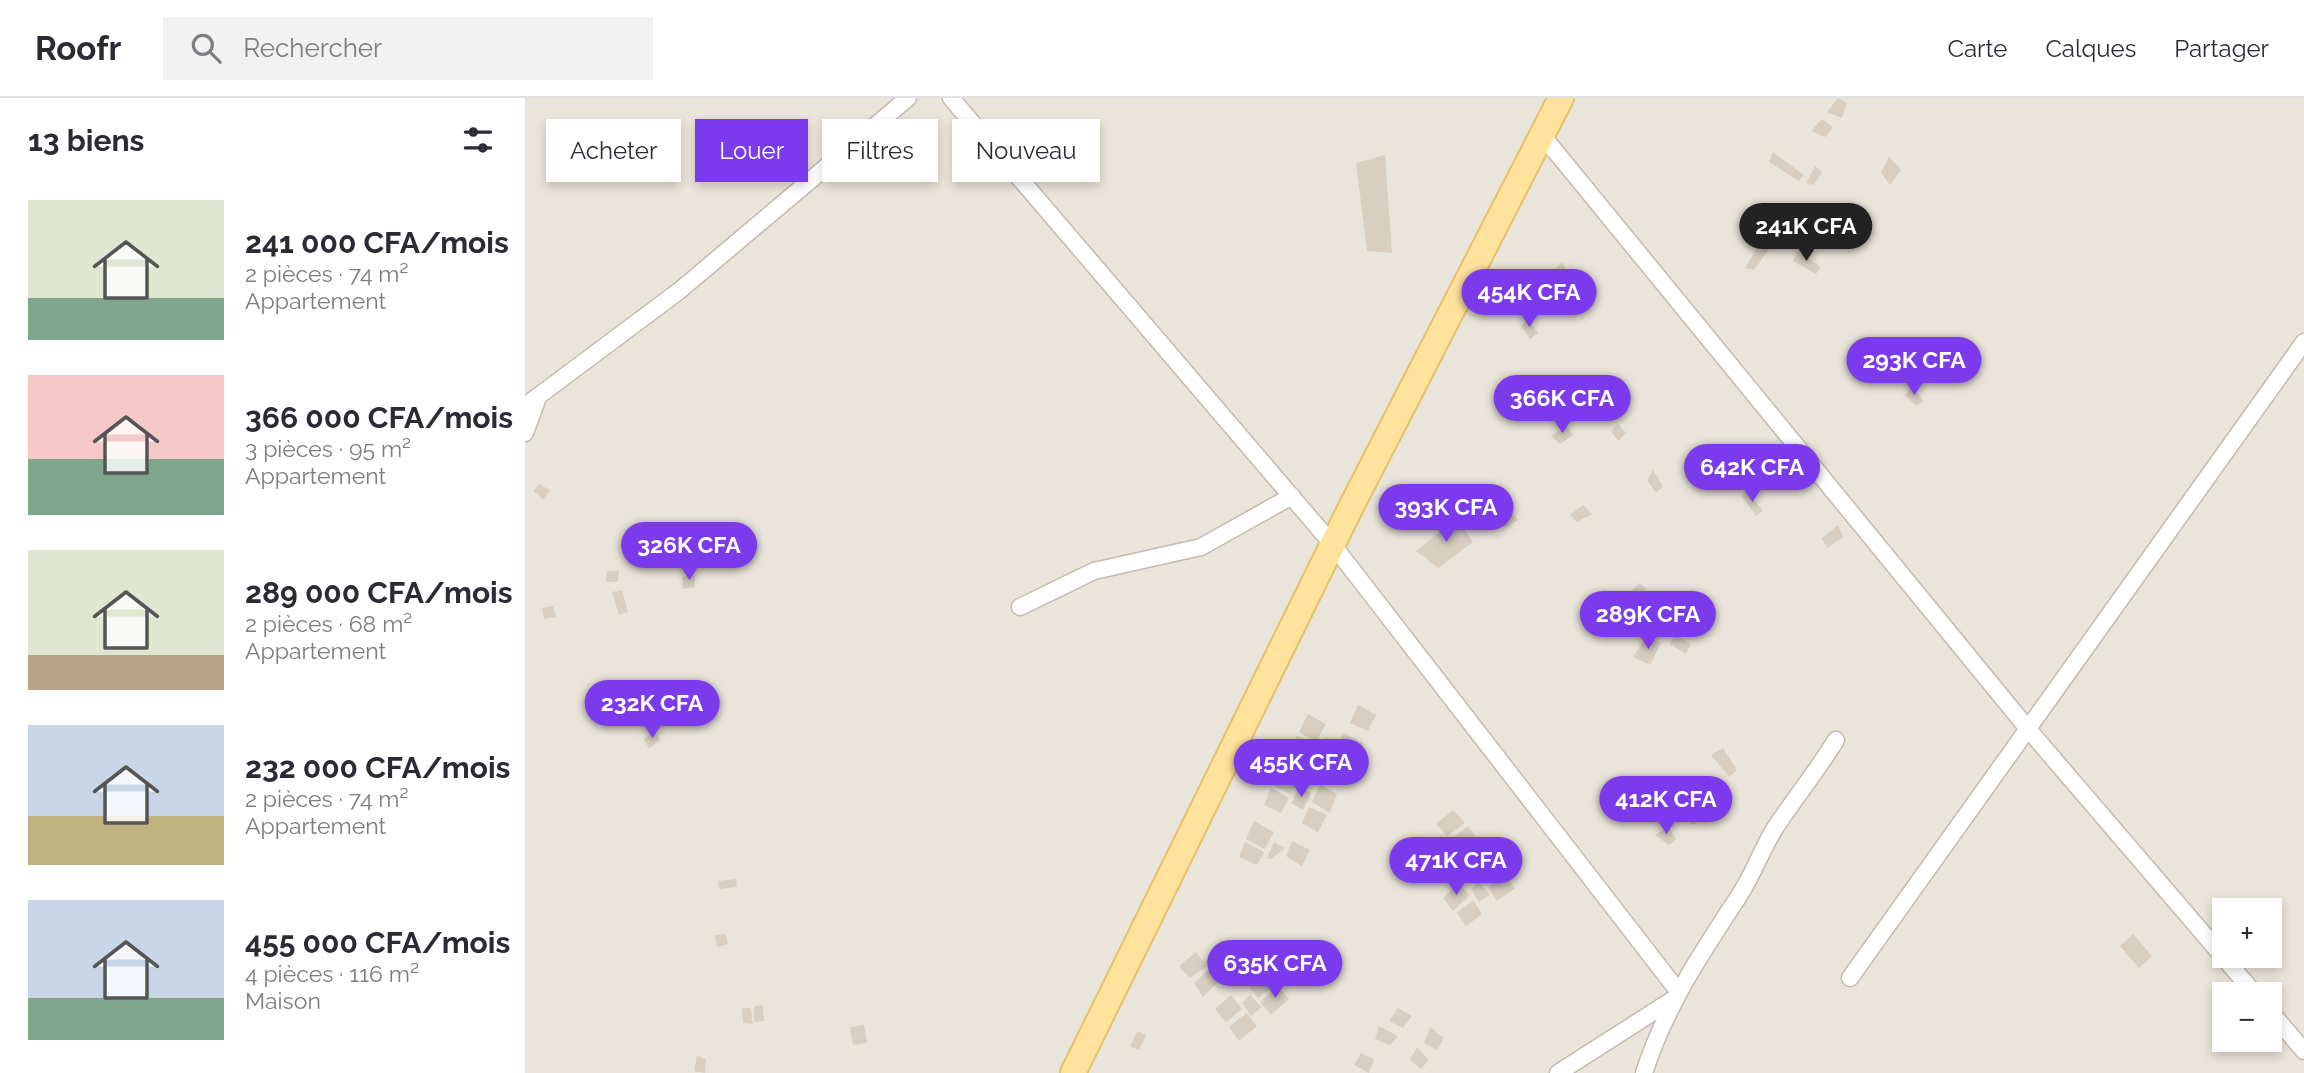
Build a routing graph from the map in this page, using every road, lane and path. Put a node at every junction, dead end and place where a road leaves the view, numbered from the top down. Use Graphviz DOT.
graph roads {
  1 [pos="908,98"];
  2 [pos="951,98"];
  3 [pos="1561,98"];
  4 [pos="1542,135"];
  5 [pos="2304,342"];
  6 [pos="531,403"];
  7 [pos="525,433"];
  8 [pos="1292,496"];
  9 [pos="1333,545"];
  10 [pos="1020,607"];
  11 [pos="2028,729"];
  12 [pos="1836,740"];
  13 [pos="1850,978"];
  14 [pos="2245,982"];
  15 [pos="1676,995"];
  16 [pos="2282,1025"];
  17 [pos="2304,1051"];
  18 [pos="1073,1073"];
  19 [pos="1557,1073"];
  20 [pos="1644,1073"];
  1 -- 6 [label="street"];
  2 -- 8 [label="street"];
  3 -- 4 [label="main road"];
  4 -- 9 [label="main road"];
  4 -- 11 [label="street"];
  5 -- 11 [label="street"];
  6 -- 7 [label="street"];
  8 -- 9 [label="street"];
  8 -- 10 [label="street"];
  9 -- 15 [label="street"];
  9 -- 18 [label="main road"];
  11 -- 13 [label="street"];
  11 -- 14 [label="street"];
  12 -- 15 [label="street"];
  15 -- 19 [label="street"];
  15 -- 20 [label="street"];
  16 -- 17 [label="street"];
}
